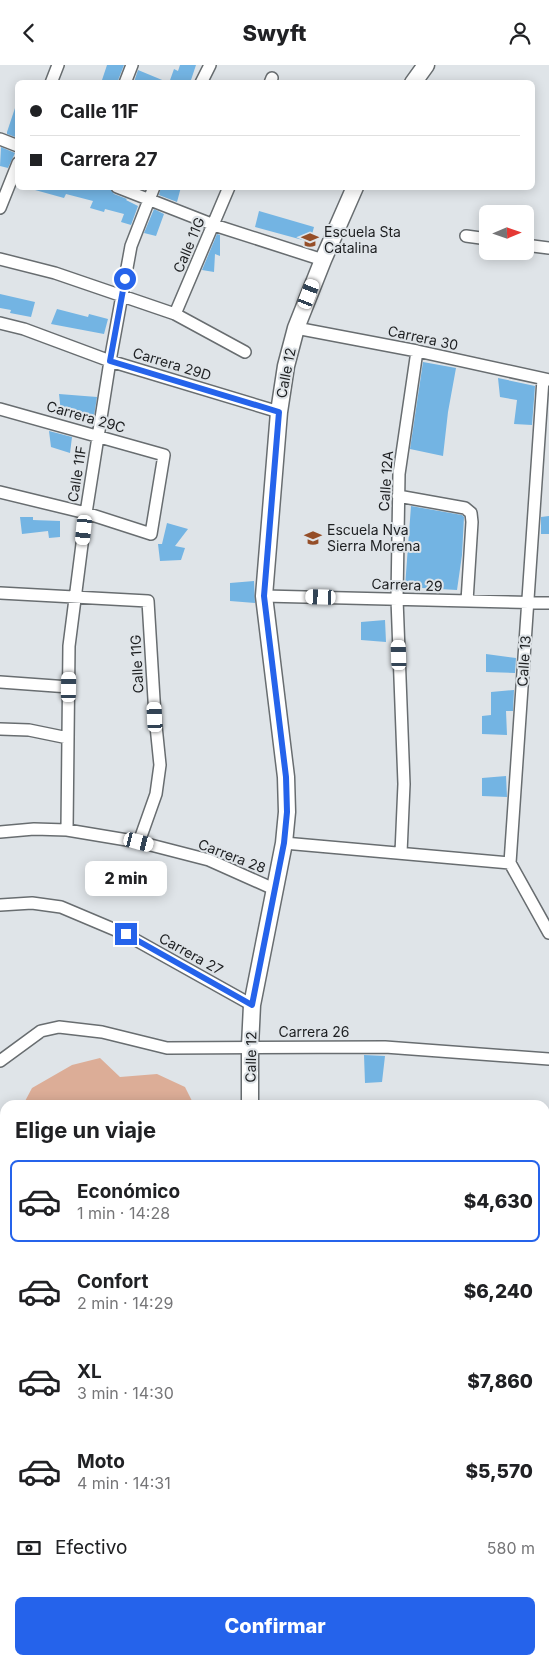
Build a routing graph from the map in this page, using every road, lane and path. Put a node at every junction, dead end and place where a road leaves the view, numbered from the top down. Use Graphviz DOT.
graph roads {
  1 [pos="58,65"];
  2 [pos="132,65"];
  3 [pos="210,65"];
  4 [pos="426,65"];
  5 [pos="52,80"];
  6 [pos="126,80"];
  7 [pos="202,80"];
  8 [pos="415,80"];
  9 [pos="0,139"];
  10 [pos="15,145"];
  11 [pos="15,170"];
  12 [pos="124,190"];
  13 [pos="153,190"];
  14 [pos="228,190"];
  15 [pos="354,190"];
  16 [pos="148,200"];
  17 [pos="0,208"];
  18 [pos="214,225"];
  19 [pos="466,237"];
  20 [pos="479,238"];
  21 [pos="534,246"];
  22 [pos="549,248"];
  23 [pos="0,259"];
  24 [pos="322,261"];
  25 [pos="122,295"];
  26 [pos="175,314"];
  27 [pos="0,323"];
  28 [pos="296,328"];
  29 [pos="417,351"];
  30 [pos="245,352"];
  31 [pos="110,361"];
  32 [pos="546,380"];
  33 [pos="0,409"];
  34 [pos="279,412"];
  35 [pos="98,436"];
  36 [pos="0,492"];
  37 [pos="398,496"];
  38 [pos="86,513"];
  39 [pos="0,593"];
  40 [pos="264,596"];
  41 [pos="76,597"];
  42 [pos="397,599"];
  43 [pos="467,601"];
  44 [pos="529,603"];
  45 [pos="549,603"];
  46 [pos="0,682"];
  47 [pos="69,687"];
  48 [pos="0,729"];
  49 [pos="68,738"];
  50 [pos="67,831"];
  51 [pos="0,832"];
  52 [pos="139,842"];
  53 [pos="284,843"];
  54 [pos="401,853"];
  55 [pos="510,863"];
  56 [pos="274,889"];
  57 [pos="0,905"];
  58 [pos="549,933"];
  59 [pos="252,1005"];
  60 [pos="250,1046"];
  61 [pos="549,1059"];
  62 [pos="0,1061"];
  63 [pos="250,1100"];
  1 -- 5 [label="street"];
  2 -- 6 [label="street"];
  3 -- 7 [label="street"];
  4 -- 8 [label="street"];
  9 -- 10 [label="street"];
  11 -- 17 [label="street"];
  12 -- 16 [label="street"];
  13 -- 16 [label="street, Calle 11F"];
  14 -- 18 [label="street, Calle 11G"];
  15 -- 24 [label="street, Calle 12"];
  16 -- 18 [label="street"];
  16 -- 25 [label="street, Calle 11F"];
  18 -- 24 [label="street"];
  18 -- 26 [label="street, Calle 11G"];
  19 -- 20 [label="street"];
  21 -- 22 [label="street"];
  23 -- 25 [label="street"];
  24 -- 28 [label="street, Calle 12"];
  25 -- 26 [label="street"];
  25 -- 31 [label="street, Calle 11F"];
  26 -- 30 [label="street"];
  27 -- 31 [label="street, Carrera 29D"];
  28 -- 29 [label="street, Carrera 30"];
  28 -- 34 [label="street, Calle 12"];
  29 -- 32 [label="street, Carrera 30"];
  29 -- 37 [label="street, Calle 12A"];
  31 -- 34 [label="street, Carrera 29D"];
  31 -- 35 [label="street, Calle 11F"];
  32 -- 44 [label="street, Calle 13"];
  33 -- 35 [label="street, Carrera 29C"];
  34 -- 40 [label="street, Calle 12"];
  35 -- 38 [label="street, Calle 11F"];
  35 -- 38 [label="street, Carrera 29C"];
  36 -- 38 [label="street"];
  37 -- 42 [label="street, Calle 12A"];
  37 -- 43 [label="street"];
  38 -- 41 [label="street, Calle 11F"];
  39 -- 41 [label="street"];
  40 -- 42 [label="street, Carrera 29"];
  40 -- 53 [label="street, Calle 12"];
  41 -- 47 [label="street, Calle 11F"];
  41 -- 52 [label="street, Calle 11G"];
  42 -- 43 [label="street, Carrera 29"];
  42 -- 54 [label="street, Calle 12A"];
  43 -- 44 [label="street, Carrera 29"];
  44 -- 45 [label="street, Carrera 29"];
  44 -- 55 [label="street, Calle 13"];
  46 -- 47 [label="street"];
  47 -- 49 [label="street, Calle 11F"];
  48 -- 49 [label="street"];
  49 -- 50 [label="street, Calle 11F"];
  50 -- 51 [label="street, Carrera 28"];
  50 -- 52 [label="street, Carrera 28"];
  52 -- 56 [label="street, Carrera 28"];
  53 -- 54 [label="street"];
  53 -- 56 [label="street, Calle 12"];
  54 -- 55 [label="street"];
  55 -- 58 [label="street"];
  56 -- 59 [label="street, Calle 12"];
  57 -- 59 [label="street, Carrera 27"];
  59 -- 60 [label="street, Calle 12"];
  60 -- 61 [label="street, Carrera 26"];
  60 -- 62 [label="street, Carrera 26"];
  60 -- 63 [label="street, Calle 12"];
}
